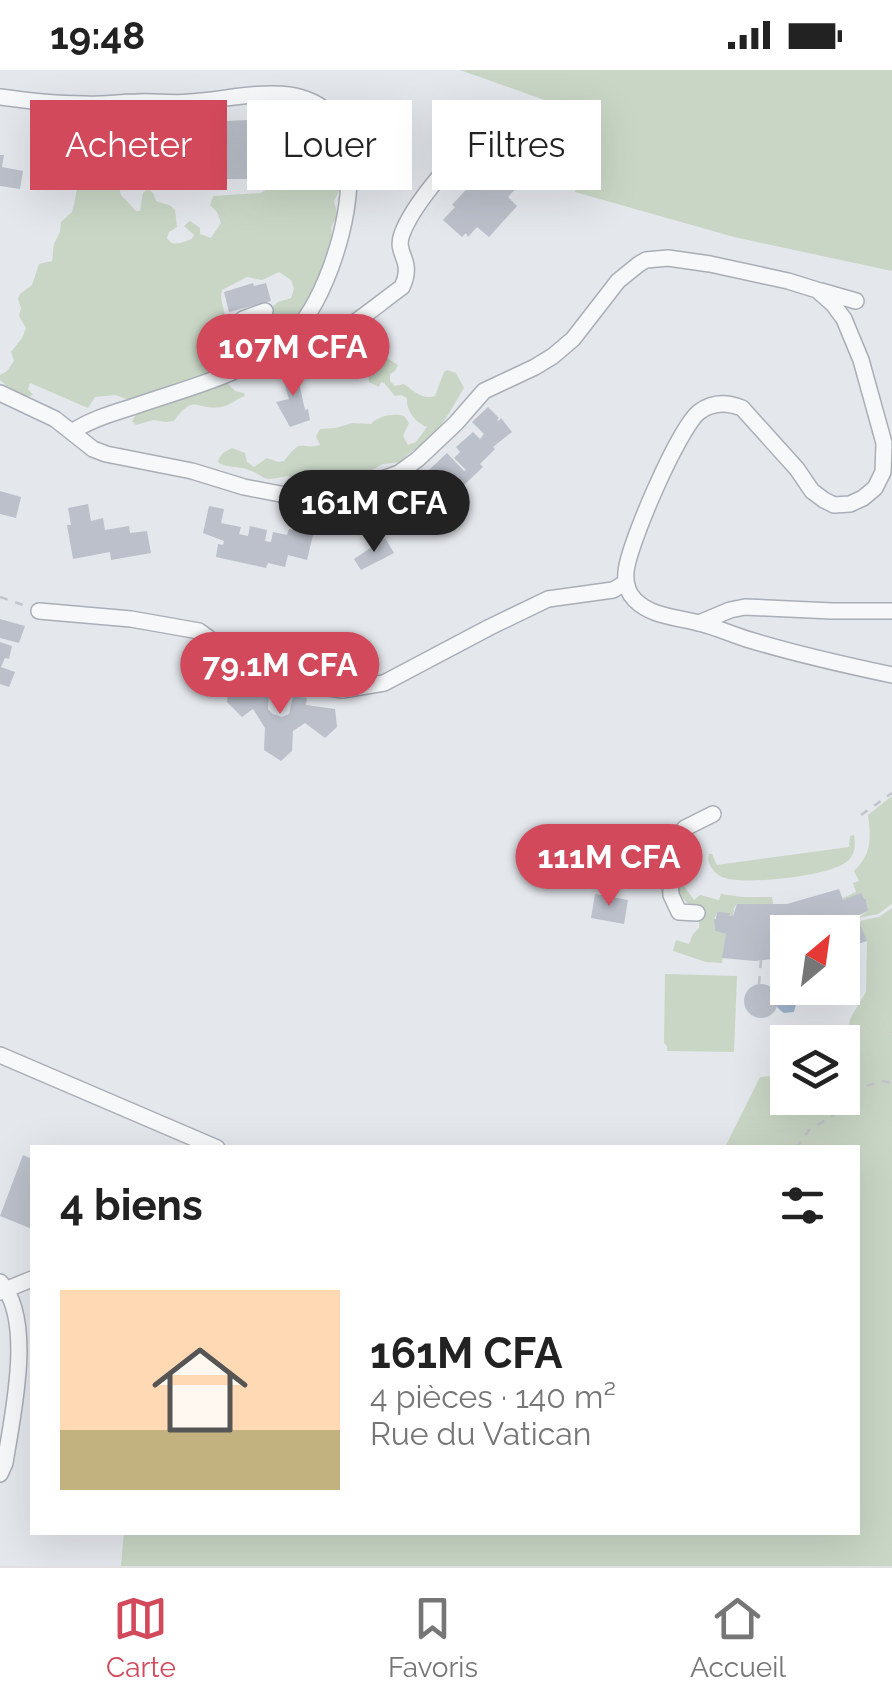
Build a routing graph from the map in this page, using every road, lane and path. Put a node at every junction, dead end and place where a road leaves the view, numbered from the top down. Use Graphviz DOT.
graph roads {
  1 [pos="0,97"];
  2 [pos="432,188"];
  3 [pos="818,290"];
  4 [pos="856,301"];
  5 [pos="265,311"];
  6 [pos="262,356"];
  7 [pos="0,392"];
  8 [pos="72,432"];
  9 [pos="626,583"];
  10 [pos="0,597"];
  11 [pos="39,611"];
  12 [pos="892,611"];
  13 [pos="699,623"];
  14 [pos="892,675"];
  15 [pos="892,793"];
  16 [pos="714,814"];
  17 [pos="861,815"];
  18 [pos="643,853"];
  19 [pos="604,866"];
  20 [pos="697,914"];
  21 [pos="761,960"];
  22 [pos="759,984"];
  23 [pos="0,1055"];
  24 [pos="892,1084"];
  25 [pos="211,1145"];
  26 [pos="798,1145"];
  27 [pos="30,1279"];
  28 [pos="2,1288"];
  29 [pos="0,1474"];
  1 -- 6 [label="street"];
  2 -- 6 [label="street"];
  3 -- 4 [label="street"];
  3 -- 8 [label="street"];
  3 -- 9 [label="street"];
  5 -- 6 [label="street"];
  6 -- 8 [label="street"];
  7 -- 8 [label="street"];
  9 -- 11 [label="street"];
  9 -- 13 [label="street"];
  10 -- 11 [label="path"];
  12 -- 13 [label="street"];
  13 -- 14 [label="street"];
  15 -- 17 [label="path"];
  16 -- 20 [label="street"];
  18 -- 19 [label="path"];
  21 -- 22 [label="path"];
  23 -- 25 [label="street"];
  24 -- 26 [label="path"];
  27 -- 28 [label="street"];
  28 -- 29 [label="street"];
}
